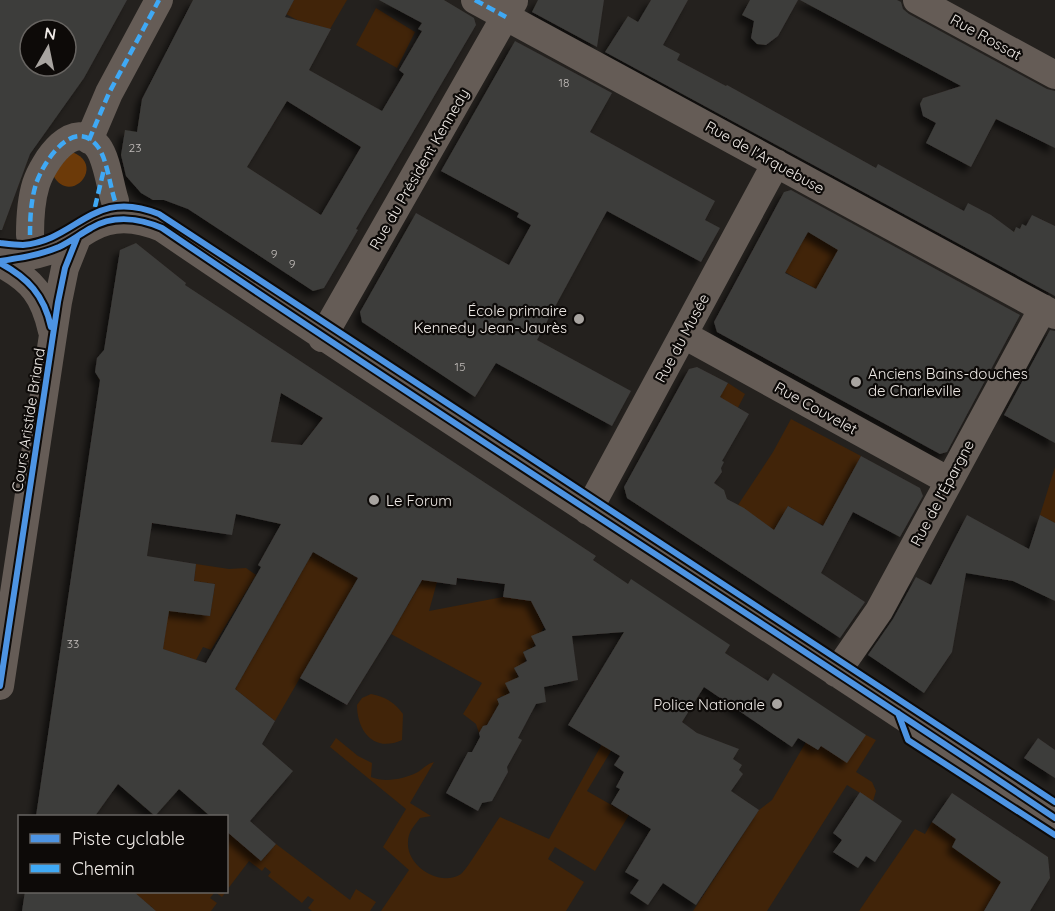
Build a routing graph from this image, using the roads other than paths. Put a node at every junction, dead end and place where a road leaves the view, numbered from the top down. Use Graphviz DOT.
graph roads {
  1 [pos="159,0"];
  2 [pos="475,0"];
  3 [pos="917,0"];
  4 [pos="510,8"];
  5 [pos="1055,75"];
  6 [pos="96,151"];
  7 [pos="776,163"];
  8 [pos="105,204"];
  9 [pos="30,235"];
  10 [pos="77,238"];
  11 [pos="0,262"];
  12 [pos="1049,312"];
  13 [pos="684,335"];
  14 [pos="53,336"];
  15 [pos="322,338"];
  16 [pos="949,481"];
  17 [pos="588,511"];
  18 [pos="836,673"];
  19 [pos="0,686"];
  20 [pos="1055,818"];
  1 -- 6 [label="street"];
  2 -- 4 [label="street, Rue de l'Arquebuse"];
  3 -- 5 [label="street, Rue Rossat"];
  4 -- 7 [label="street, Rue de l'Arquebuse"];
  4 -- 15 [label="street, Rue du Président Kennedy"];
  6 -- 8 [label="street"];
  6 -- 9 [label="street"];
  7 -- 12 [label="street, Rue de l'Arquebuse"];
  7 -- 13 [label="street, Rue du Musée"];
  10 -- 11 [label="street"];
  10 -- 14 [label="street, Cours Aristide Briand"];
  10 -- 15 [label="street"];
  11 -- 14 [label="street, Cours Aristide Briand"];
  12 -- 16 [label="street, Rue de l'Épargne"];
  13 -- 16 [label="street, Rue Couvelet"];
  13 -- 17 [label="street, Rue du Musée"];
  14 -- 19 [label="street, Cours Aristide Briand"];
  15 -- 17 [label="street"];
  16 -- 18 [label="street, Rue de l'Épargne"];
  17 -- 18 [label="street"];
  18 -- 20 [label="street"];
}
